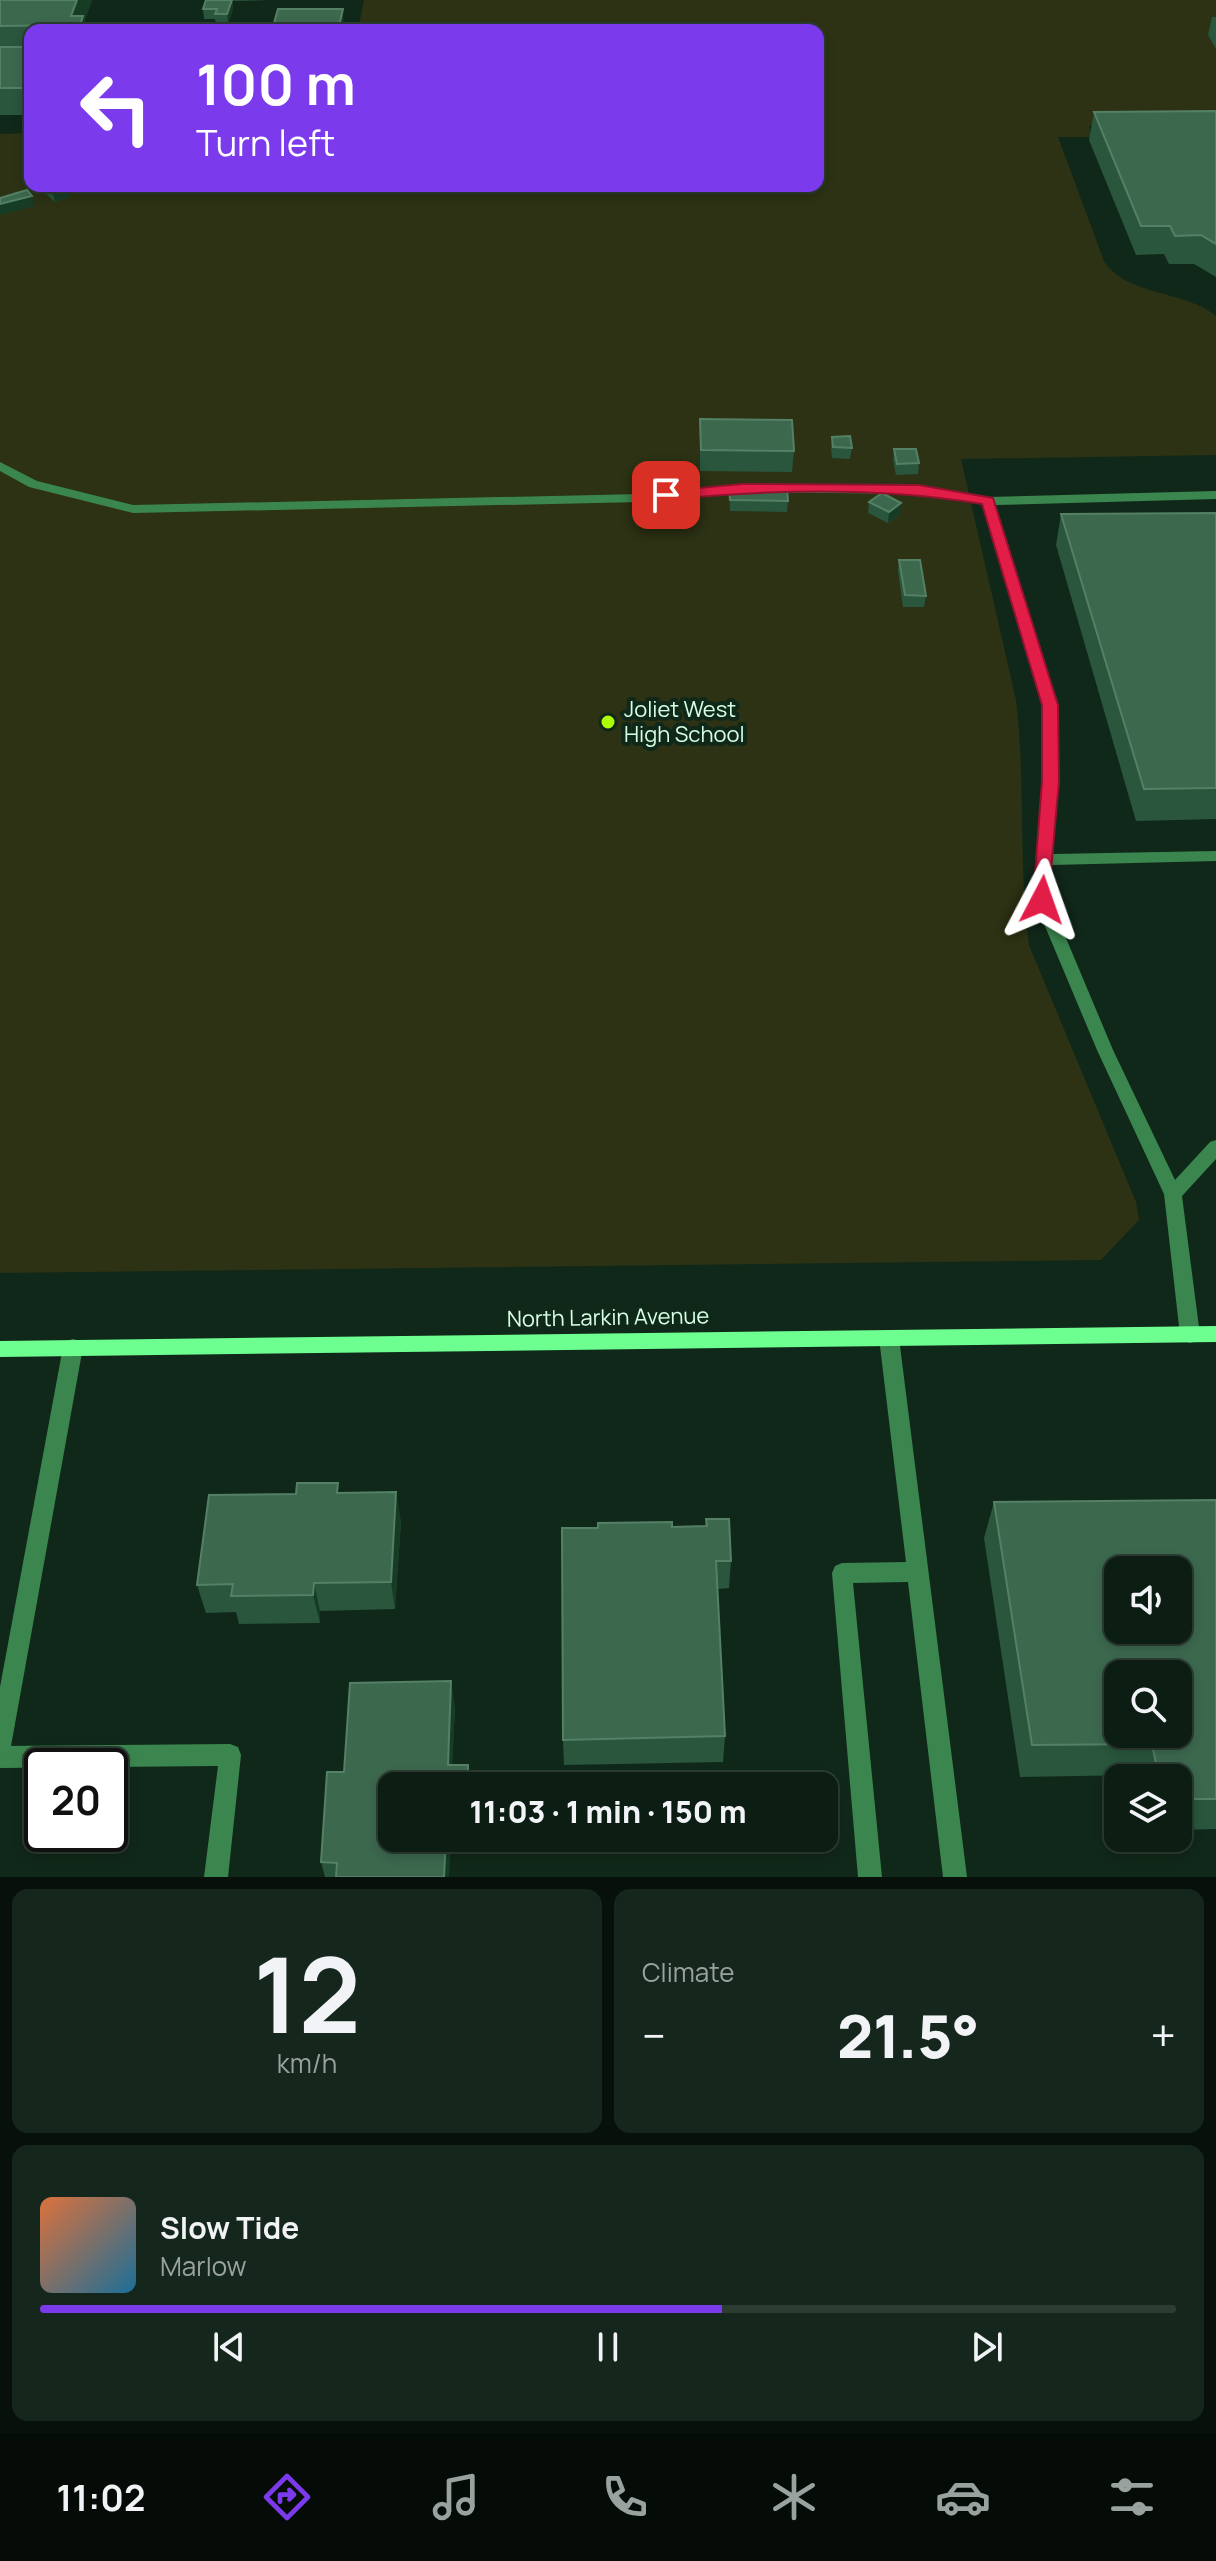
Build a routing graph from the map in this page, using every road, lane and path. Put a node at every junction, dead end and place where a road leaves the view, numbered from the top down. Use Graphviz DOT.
graph roads {
  1 [pos="0,466"];
  2 [pos="1216,495"];
  3 [pos="988,501"];
  4 [pos="1216,856"];
  5 [pos="1045,860"];
  6 [pos="1216,1147"];
  7 [pos="1173,1194"];
  8 [pos="1216,1334"];
  9 [pos="1190,1335"];
  10 [pos="889,1338"];
  11 [pos="73,1347"];
  12 [pos="0,1349"];
  13 [pos="917,1572"];
  14 [pos="0,1746"];
  15 [pos="0,1757"];
  16 [pos="216,1877"];
  17 [pos="870,1877"];
  18 [pos="955,1877"];
  1 -- 3 [label="street"];
  2 -- 3 [label="street"];
  3 -- 5 [label="street"];
  4 -- 5 [label="street"];
  5 -- 7 [label="street"];
  6 -- 7 [label="street"];
  7 -- 9 [label="street"];
  8 -- 9 [label="main road, North Larkin Avenue"];
  9 -- 10 [label="main road, North Larkin Avenue"];
  10 -- 11 [label="main road, North Larkin Avenue"];
  10 -- 13 [label="street"];
  11 -- 12 [label="main road, North Larkin Avenue"];
  11 -- 14 [label="street"];
  13 -- 17 [label="street"];
  13 -- 18 [label="street"];
  15 -- 16 [label="street"];
}
